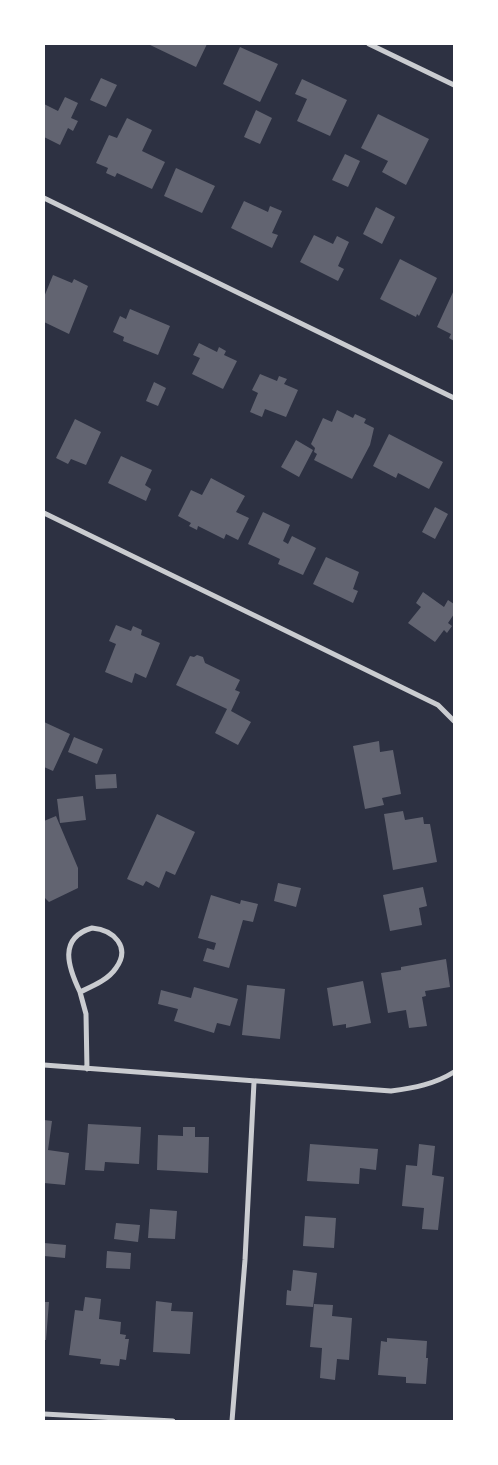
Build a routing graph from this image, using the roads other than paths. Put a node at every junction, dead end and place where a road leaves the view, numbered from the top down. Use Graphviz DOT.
graph roads {
  1 [pos="369,44"];
  2 [pos="454,85"];
  3 [pos="44,198"];
  4 [pos="454,398"];
  5 [pos="44,513"];
  6 [pos="453,716"];
  7 [pos="80,992"];
  8 [pos="44,1065"];
  9 [pos="87,1069"];
  10 [pos="454,1072"];
  11 [pos="254,1082"];
  12 [pos="44,1414"];
  13 [pos="174,1421"];
  14 [pos="232,1421"];
  1 -- 2 [label="street"];
  3 -- 4 [label="street"];
  5 -- 6 [label="street"];
  7 -- 7 [label="street"];
  7 -- 9 [label="street"];
  8 -- 9 [label="street"];
  9 -- 11 [label="street"];
  10 -- 11 [label="street"];
  11 -- 14 [label="street"];
  12 -- 13 [label="street"];
}
